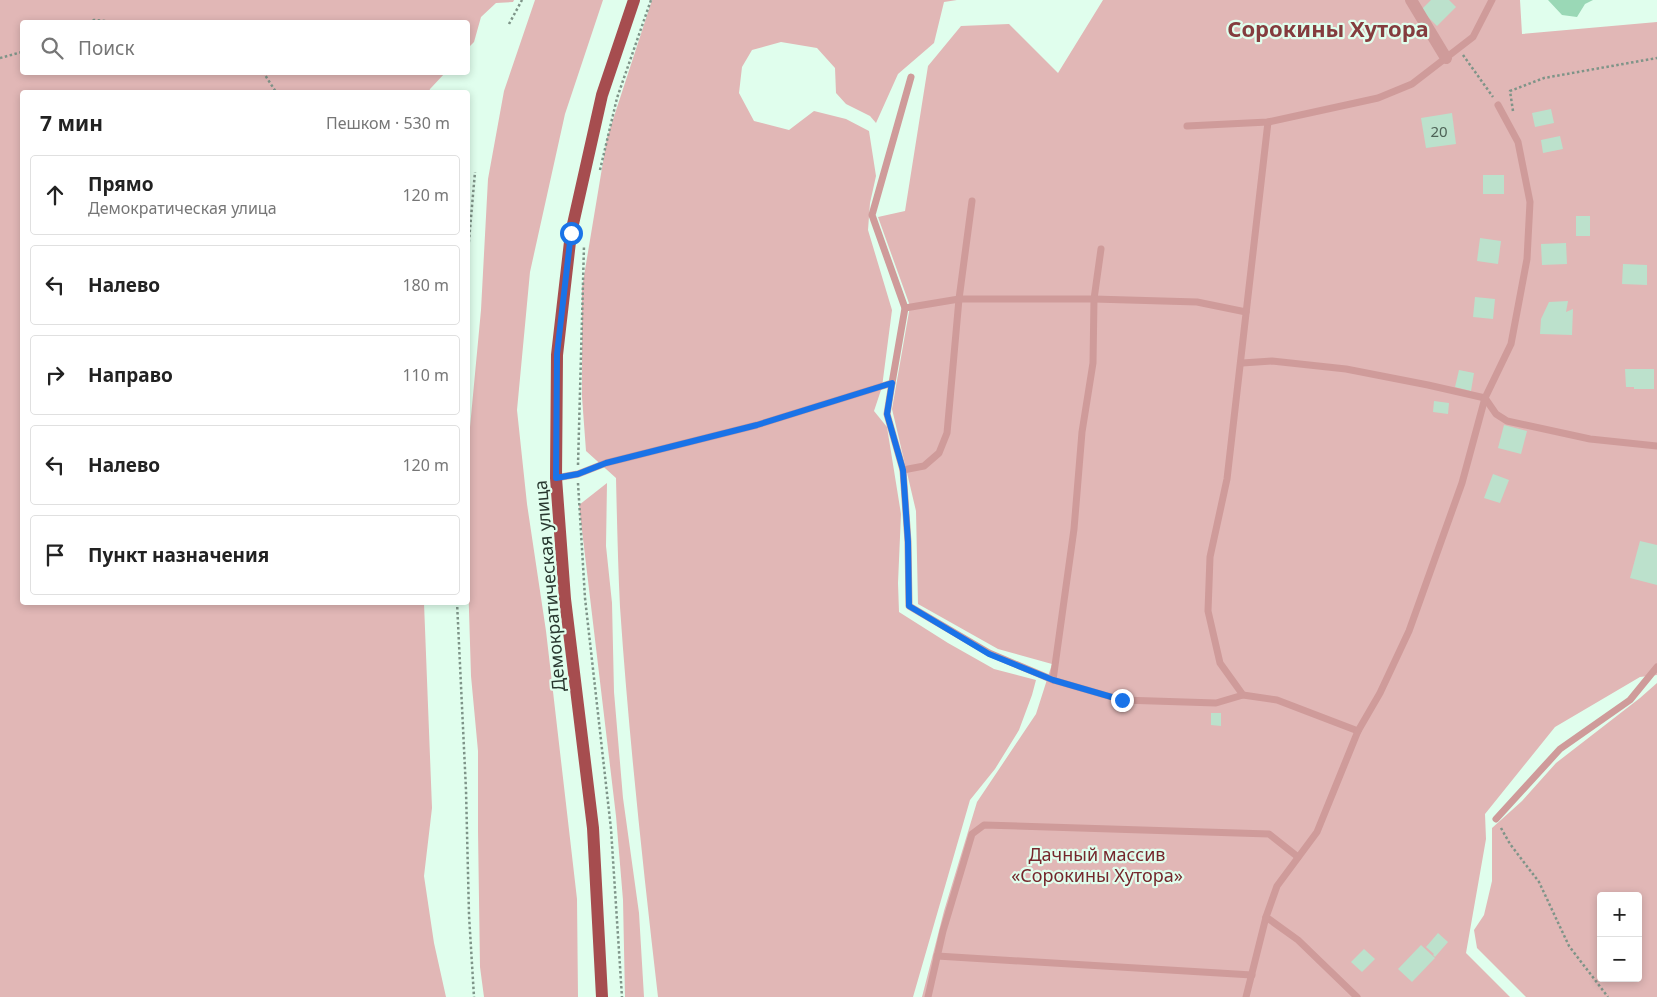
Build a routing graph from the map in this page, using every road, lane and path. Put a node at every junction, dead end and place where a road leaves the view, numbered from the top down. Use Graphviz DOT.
graph roads {
  1 [pos="522,0"];
  2 [pos="634,0"];
  3 [pos="651,0"];
  4 [pos="1410,0"];
  5 [pos="1492,0"];
  6 [pos="509,24"];
  7 [pos="1458,48"];
  8 [pos="20,53"];
  9 [pos="0,58"];
  10 [pos="1446,58"];
  11 [pos="1657,58"];
  12 [pos="265,75"];
  13 [pos="911,77"];
  14 [pos="275,90"];
  15 [pos="1498,105"];
  16 [pos="1514,117"];
  17 [pos="1268,122"];
  18 [pos="1187,126"];
  19 [pos="475,172"];
  20 [pos="598,176"];
  21 [pos="972,201"];
  22 [pos="470,229"];
  23 [pos="584,243"];
  24 [pos="1101,249"];
  25 [pos="960,300"];
  26 [pos="1094,300"];
  27 [pos="905,308"];
  28 [pos="1246,312"];
  29 [pos="1242,363"];
  30 [pos="892,383"];
  31 [pos="1485,398"];
  32 [pos="1657,446"];
  33 [pos="903,470"];
  34 [pos="578,474"];
  35 [pos="556,478"];
  36 [pos="457,605"];
  37 [pos="1657,667"];
  38 [pos="1053,680"];
  39 [pos="1242,694"];
  40 [pos="1358,731"];
  41 [pos="1496,819"];
  42 [pos="1298,857"];
  43 [pos="1266,917"];
  44 [pos="938,956"];
  45 [pos="1252,975"];
  46 [pos="474,997"];
  47 [pos="602,997"];
  48 [pos="622,997"];
  49 [pos="928,997"];
  50 [pos="1246,997"];
  51 [pos="1357,997"];
  52 [pos="1608,997"];
  1 -- 6 [label="path"];
  2 -- 35 [label="main road, Демократическая улица"];
  3 -- 20 [label="path"];
  4 -- 10 [label="street"];
  5 -- 7 [label="lane"];
  7 -- 10 [label="lane"];
  7 -- 15 [label="path"];
  8 -- 9 [label="path"];
  10 -- 17 [label="lane"];
  11 -- 16 [label="path"];
  12 -- 14 [label="path"];
  13 -- 27 [label="lane"];
  15 -- 31 [label="lane"];
  17 -- 18 [label="lane"];
  17 -- 28 [label="lane"];
  19 -- 22 [label="path"];
  21 -- 25 [label="lane"];
  23 -- 34 [label="path"];
  24 -- 26 [label="lane"];
  25 -- 26 [label="lane"];
  25 -- 27 [label="lane"];
  25 -- 33 [label="lane"];
  26 -- 28 [label="lane"];
  26 -- 38 [label="lane"];
  27 -- 30 [label="lane"];
  28 -- 29 [label="lane"];
  29 -- 31 [label="lane"];
  29 -- 39 [label="lane"];
  30 -- 33 [label="lane"];
  30 -- 34 [label="lane"];
  31 -- 32 [label="lane"];
  31 -- 40 [label="lane"];
  33 -- 38 [label="lane"];
  34 -- 35 [label="lane"];
  34 -- 48 [label="path"];
  35 -- 47 [label="main road, Демократическая улица"];
  36 -- 46 [label="path"];
  37 -- 41 [label="lane"];
  38 -- 39 [label="lane"];
  39 -- 40 [label="lane"];
  40 -- 42 [label="lane"];
  41 -- 52 [label="path"];
  42 -- 43 [label="lane"];
  42 -- 44 [label="lane"];
  43 -- 45 [label="lane"];
  43 -- 51 [label="lane"];
  44 -- 45 [label="lane"];
  44 -- 49 [label="lane"];
  45 -- 50 [label="lane"];
}
